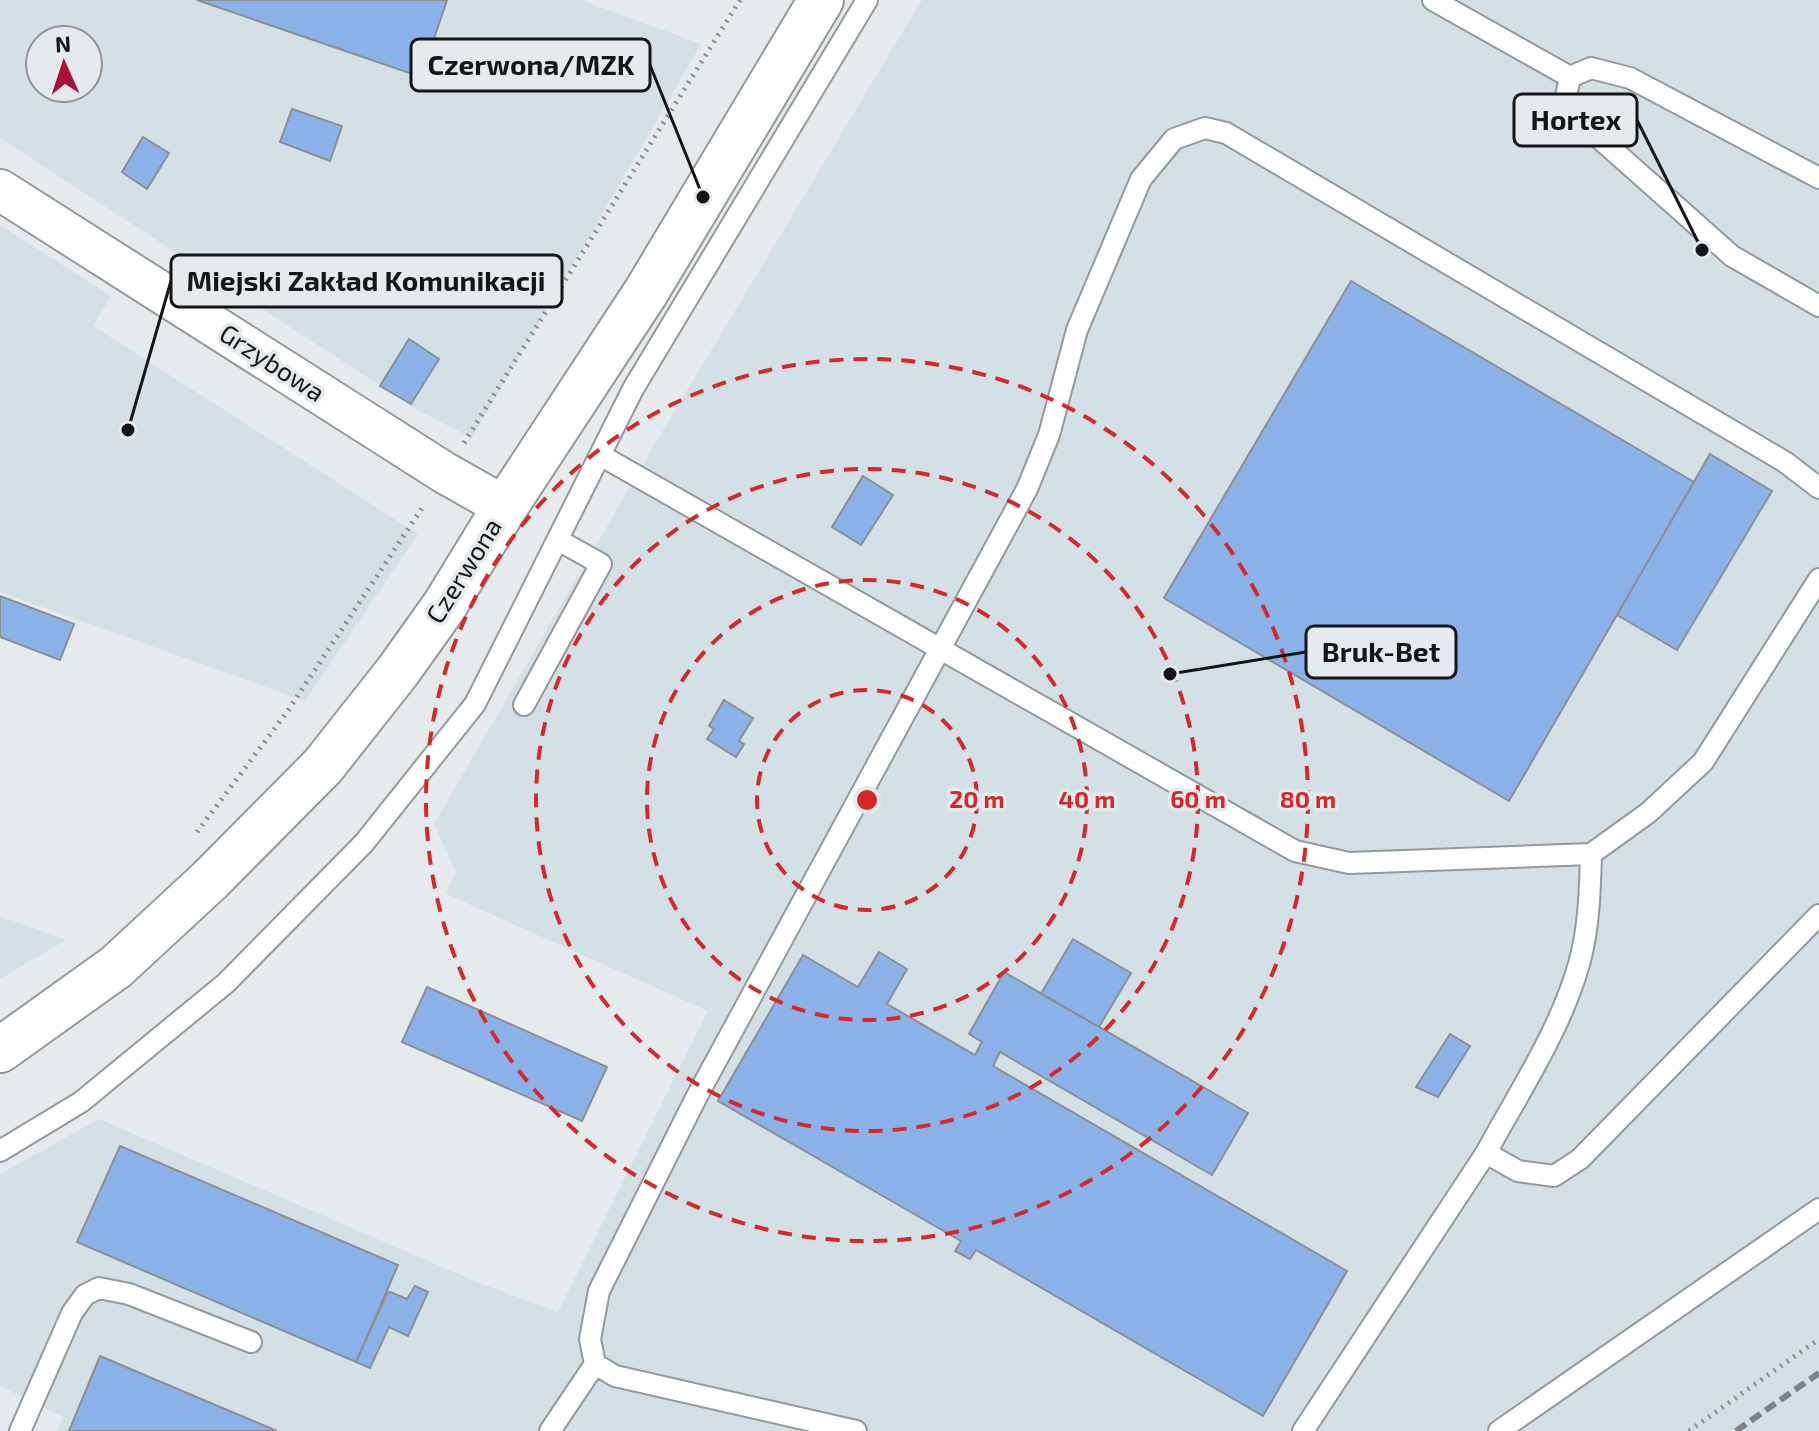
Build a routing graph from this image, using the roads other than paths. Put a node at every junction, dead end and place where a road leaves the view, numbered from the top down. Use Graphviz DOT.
graph roads {
  1 [pos="821,0"];
  2 [pos="867,0"];
  3 [pos="1433,0"];
  4 [pos="1570,77"];
  5 [pos="1819,178"];
  6 [pos="0,190"];
  7 [pos="1819,306"];
  8 [pos="600,455"];
  9 [pos="1819,488"];
  10 [pos="505,507"];
  11 [pos="558,540"];
  12 [pos="1819,579"];
  13 [pos="941,649"];
  14 [pos="524,705"];
  15 [pos="1591,854"];
  16 [pos="1819,915"];
  17 [pos="0,1050"];
  18 [pos="0,1151"];
  19 [pos="1486,1153"];
  20 [pos="1819,1209"];
  21 [pos="251,1342"];
  22 [pos="595,1364"];
  23 [pos="20,1431"];
  24 [pos="550,1431"];
  25 [pos="856,1431"];
  26 [pos="1303,1431"];
  27 [pos="1499,1431"];
  1 -- 10 [label="main road, Czerwona"];
  2 -- 8 [label="lane"];
  3 -- 4 [label="lane"];
  4 -- 5 [label="lane"];
  4 -- 7 [label="lane"];
  6 -- 10 [label="street, Grzybowa"];
  8 -- 11 [label="lane"];
  8 -- 13 [label="lane"];
  9 -- 13 [label="lane"];
  10 -- 17 [label="main road, Czerwona"];
  11 -- 14 [label="lane"];
  11 -- 18 [label="lane"];
  12 -- 15 [label="lane"];
  13 -- 15 [label="lane"];
  13 -- 22 [label="lane"];
  15 -- 19 [label="lane"];
  16 -- 19 [label="lane"];
  19 -- 26 [label="lane"];
  20 -- 27 [label="lane"];
  21 -- 23 [label="lane"];
  22 -- 24 [label="lane"];
  22 -- 25 [label="lane"];
}
